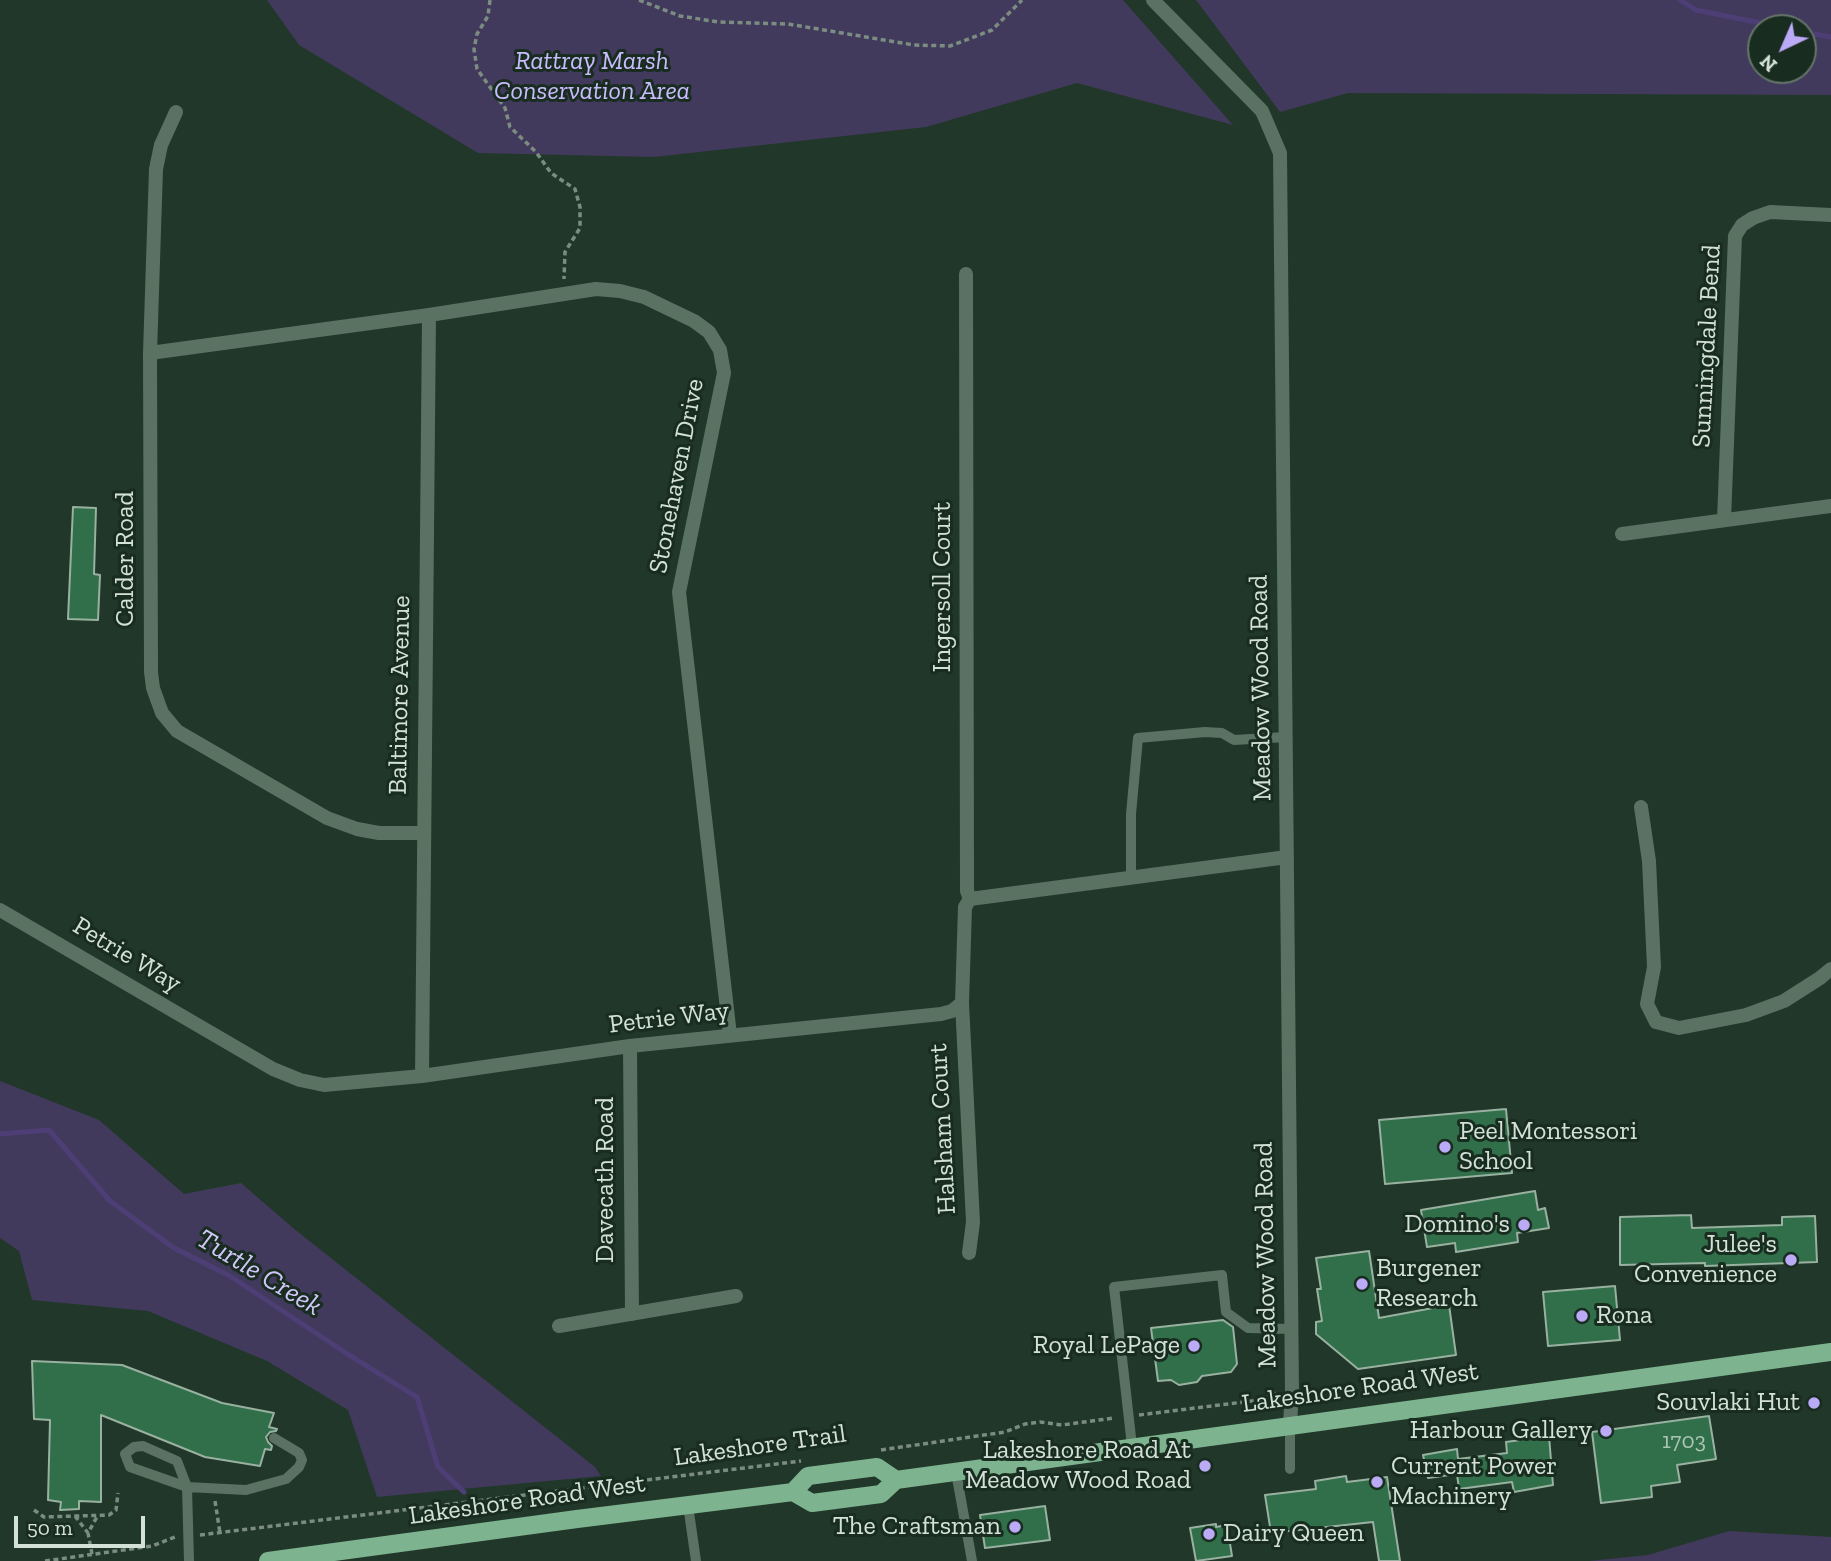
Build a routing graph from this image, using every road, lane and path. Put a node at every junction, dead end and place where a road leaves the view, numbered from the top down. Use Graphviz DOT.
graph roads {
  1 [pos="490,0"];
  2 [pos="639,0"];
  3 [pos="1021,0"];
  4 [pos="1153,0"];
  5 [pos="176,112"];
  6 [pos="1831,215"];
  7 [pos="966,274"];
  8 [pos="564,296"];
  9 [pos="429,315"];
  10 [pos="150,353"];
  11 [pos="1831,506"];
  12 [pos="1724,520"];
  13 [pos="1622,534"];
  14 [pos="1286,737"];
  15 [pos="1641,807"];
  16 [pos="424,833"];
  17 [pos="1287,857"];
  18 [pos="1131,877"];
  19 [pos="970,899"];
  20 [pos="0,910"];
  21 [pos="1831,969"];
  22 [pos="961,1003"];
  23 [pos="730,1035"];
  24 [pos="630,1046"];
  25 [pos="422,1076"];
  26 [pos="969,1253"];
  27 [pos="736,1296"];
  28 [pos="632,1314"];
  29 [pos="559,1326"];
  30 [pos="1292,1329"];
  31 [pos="1831,1352"];
  32 [pos="1272,1394"];
  33 [pos="1127,1417"];
  34 [pos="1290,1424"];
  35 [pos="274,1438"];
  36 [pos="1132,1446"];
  37 [pos="870,1451"];
  38 [pos="803,1460"];
  39 [pos="1290,1469"];
  40 [pos="956,1472"];
  41 [pos="896,1480"];
  42 [pos="187,1487"];
  43 [pos="213,1489"];
  44 [pos="793,1492"];
  45 [pos="118,1493"];
  46 [pos="688,1505"];
  47 [pos="34,1510"];
  48 [pos="98,1515"];
  49 [pos="75,1516"];
  50 [pos="88,1533"];
  51 [pos="220,1533"];
  52 [pos="208,1534"];
  53 [pos="173,1538"];
  54 [pos="92,1555"];
  55 [pos="971,1557"];
  56 [pos="45,1561"];
  57 [pos="189,1561"];
  58 [pos="268,1561"];
  59 [pos="696,1561"];
  60 [pos="961,1561"];
  1 -- 8 [label="path"];
  2 -- 3 [label="path"];
  4 -- 14 [label="street, Meadow Wood Road"];
  5 -- 10 [label="street, Calder Road"];
  6 -- 12 [label="street, Sunningdale Bend"];
  7 -- 19 [label="street, Ingersoll Court"];
  8 -- 9 [label="street, Stonehaven Drive"];
  8 -- 23 [label="street, Stonehaven Drive"];
  9 -- 10 [label="street, Stonehaven Drive"];
  9 -- 16 [label="street, Baltimore Avenue"];
  10 -- 16 [label="street, Calder Road"];
  11 -- 12 [label="street"];
  12 -- 13 [label="street"];
  14 -- 17 [label="street, Meadow Wood Road"];
  14 -- 18 [label="lane"];
  15 -- 21 [label="street"];
  16 -- 25 [label="street, Baltimore Avenue"];
  17 -- 18 [label="street"];
  17 -- 30 [label="street, Meadow Wood Road"];
  18 -- 19 [label="street"];
  19 -- 22 [label="street"];
  20 -- 25 [label="street, Petrie Way"];
  22 -- 23 [label="street, Petrie Way"];
  22 -- 26 [label="street, Halsham Court"];
  23 -- 24 [label="street, Petrie Way"];
  24 -- 25 [label="street, Petrie Way"];
  24 -- 28 [label="street, Davecath Road"];
  27 -- 28 [label="street"];
  28 -- 29 [label="street"];
  30 -- 33 [label="lane"];
  30 -- 34 [label="street, Meadow Wood Road"];
  31 -- 34 [label="main road, Lakeshore Road West"];
  32 -- 33 [label="path, Lakeshore Trail"];
  33 -- 36 [label="lane"];
  33 -- 37 [label="path, Lakeshore Trail"];
  34 -- 36 [label="main road, Lakeshore Road West"];
  34 -- 39 [label="lane"];
  35 -- 43 [label="lane"];
  36 -- 40 [label="main road, Lakeshore Road West"];
  38 -- 51 [label="path, Lakeshore Trail"];
  40 -- 41 [label="main road, Lakeshore Road West"];
  40 -- 55 [label="lane"];
  41 -- 44 [label="main road, Lakeshore Road West"];
  41 -- 44 [label="main road, Lakeshore Road West"];
  42 -- 42 [label="lane"];
  42 -- 43 [label="lane"];
  42 -- 57 [label="lane"];
  43 -- 51 [label="path"];
  44 -- 46 [label="main road, Lakeshore Road West"];
  45 -- 48 [label="path"];
  46 -- 58 [label="main road, Lakeshore Road West"];
  46 -- 59 [label="lane"];
  47 -- 49 [label="path"];
  48 -- 49 [label="path"];
  48 -- 50 [label="path"];
  49 -- 50 [label="path"];
  50 -- 54 [label="path"];
  51 -- 52 [label="path, Lakeshore Trail"];
  53 -- 54 [label="path"];
  54 -- 56 [label="path"];
  55 -- 60 [label="lane"];
}
